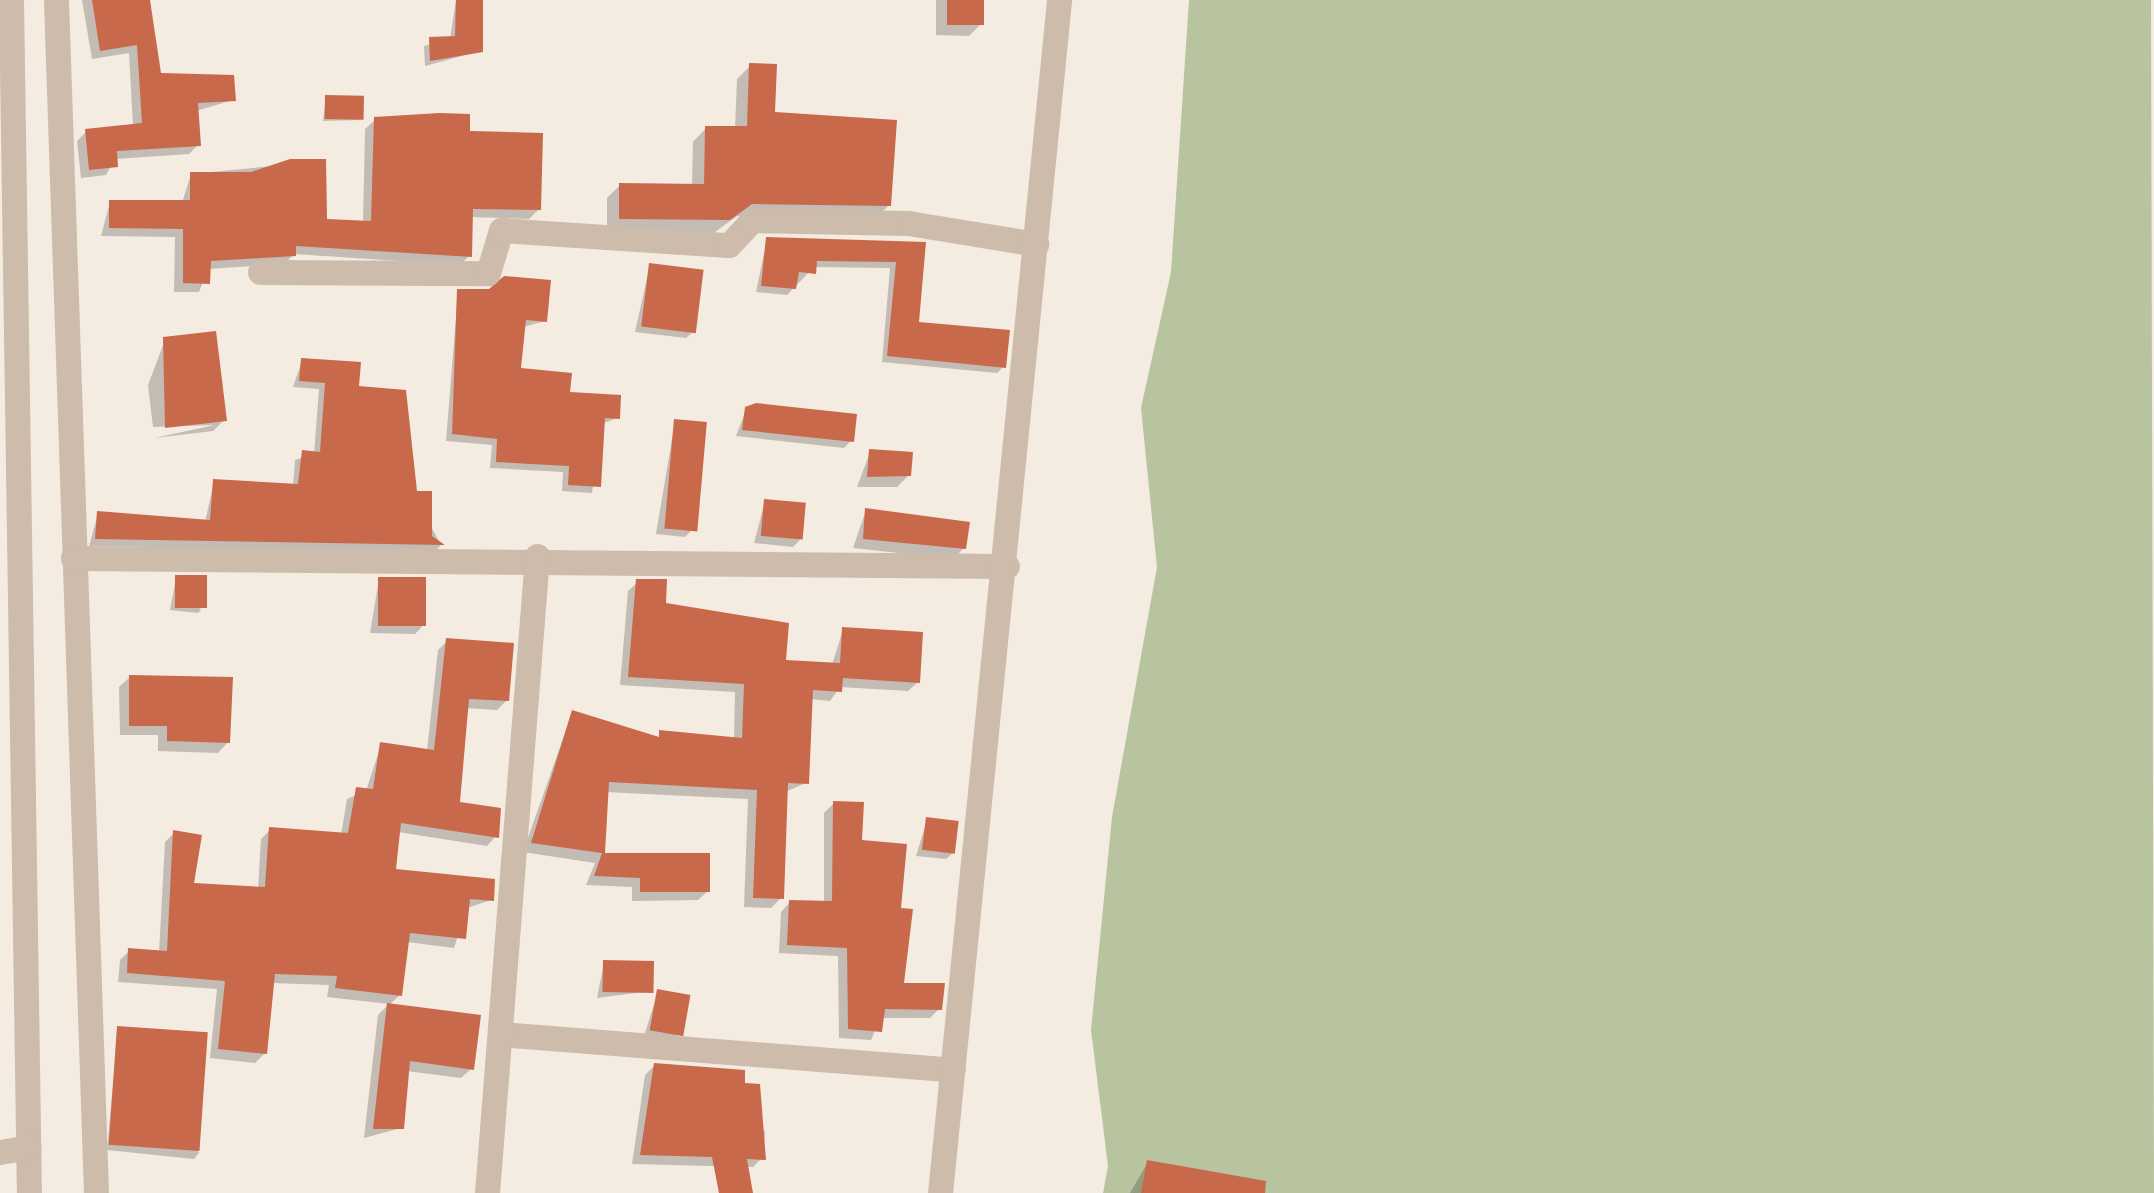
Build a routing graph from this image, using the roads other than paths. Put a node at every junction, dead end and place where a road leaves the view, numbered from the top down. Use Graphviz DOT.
graph roads {
  1 [pos="10,0"];
  2 [pos="56,0"];
  3 [pos="1059,0"];
  4 [pos="1036,244"];
  5 [pos="260,272"];
  6 [pos="537,556"];
  7 [pos="73,558"];
  8 [pos="1006,566"];
  9 [pos="500,1034"];
  10 [pos="953,1070"];
  11 [pos="29,1147"];
  12 [pos="0,1152"];
  13 [pos="29,1193"];
  14 [pos="96,1193"];
  15 [pos="487,1193"];
  16 [pos="940,1193"];
  1 -- 11 [label="street"];
  2 -- 7 [label="street"];
  3 -- 4 [label="street"];
  4 -- 5 [label="street"];
  4 -- 8 [label="street"];
  6 -- 7 [label="street"];
  6 -- 8 [label="street"];
  6 -- 9 [label="street"];
  7 -- 14 [label="street"];
  8 -- 10 [label="street"];
  9 -- 10 [label="street"];
  9 -- 15 [label="street"];
  10 -- 16 [label="street"];
  11 -- 12 [label="street"];
  11 -- 13 [label="street"];
}
